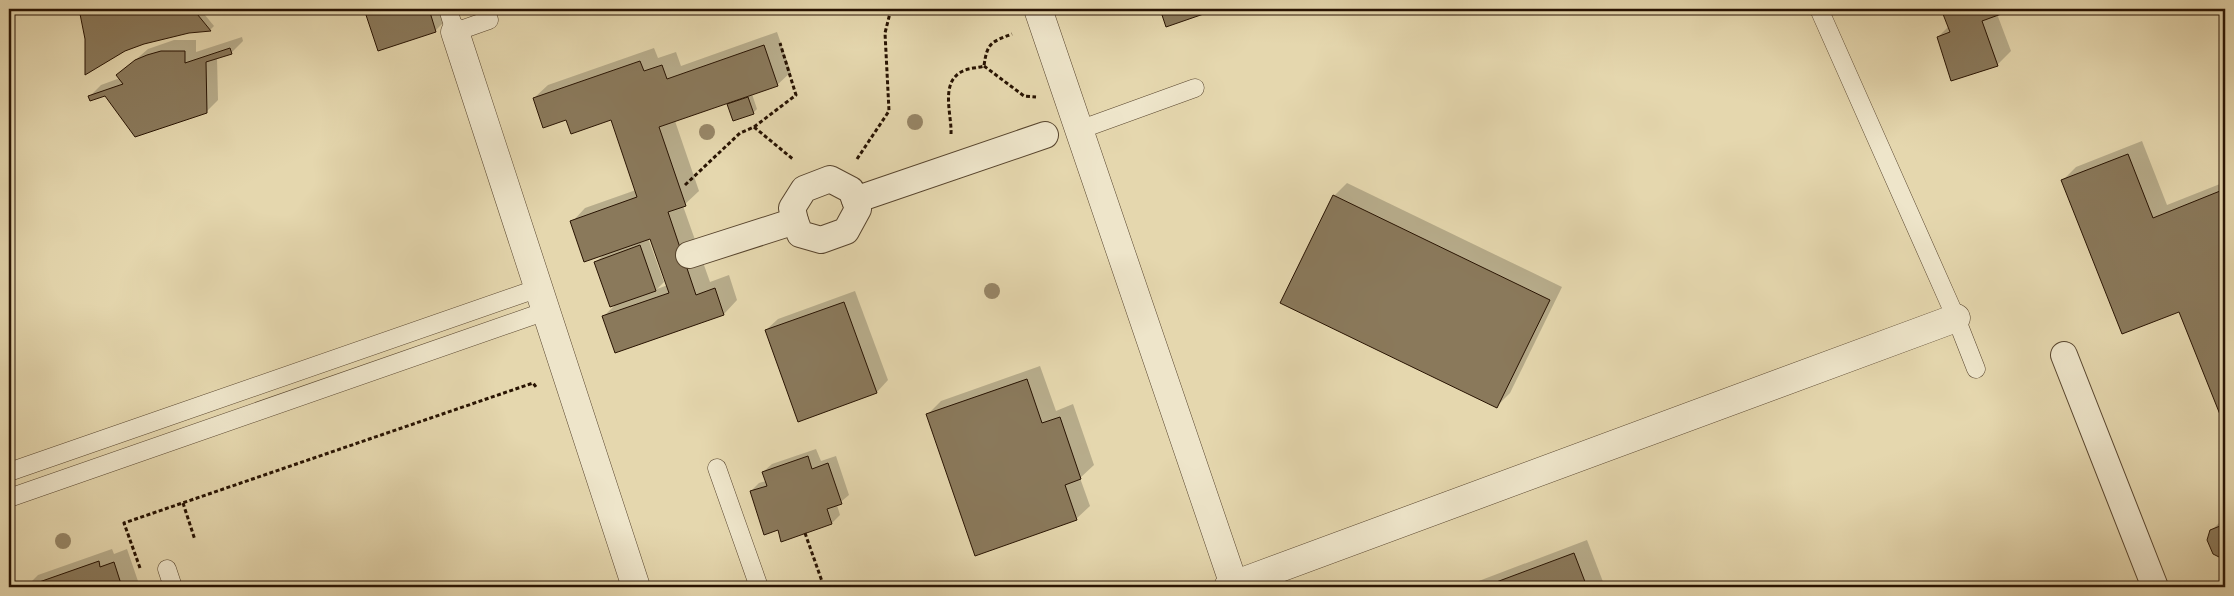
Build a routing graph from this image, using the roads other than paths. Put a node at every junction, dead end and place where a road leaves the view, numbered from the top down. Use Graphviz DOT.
graph roads {
  1 [pos="485,9"];
  2 [pos="1819,9"];
  3 [pos="1040,16"];
  4 [pos="452,20"];
  5 [pos="1195,88"];
  6 [pos="1079,130"];
  7 [pos="1045,135"];
  8 [pos="847,192"];
  9 [pos="795,222"];
  10 [pos="689,256"];
  11 [pos="542,300"];
  12 [pos="1956,318"];
  13 [pos="2064,355"];
  14 [pos="1976,369"];
  15 [pos="717,468"];
  16 [pos="9,472"];
  17 [pos="9,498"];
  18 [pos="167,569"];
  19 [pos="1231,586"];
  20 [pos="173,587"];
  21 [pos="636,587"];
  22 [pos="759,587"];
  23 [pos="2155,587"];
  1 -- 4 [label="lane"];
  2 -- 12 [label="lane"];
  3 -- 6 [label="street"];
  4 -- 11 [label="street"];
  5 -- 6 [label="lane"];
  6 -- 19 [label="street"];
  7 -- 8 [label="street"];
  8 -- 9 [label="street"];
  8 -- 9 [label="street"];
  9 -- 10 [label="street"];
  11 -- 16 [label="lane"];
  11 -- 17 [label="lane"];
  11 -- 21 [label="street"];
  12 -- 14 [label="lane"];
  12 -- 19 [label="street"];
  13 -- 23 [label="street"];
  15 -- 22 [label="lane"];
  18 -- 20 [label="lane"];
}
